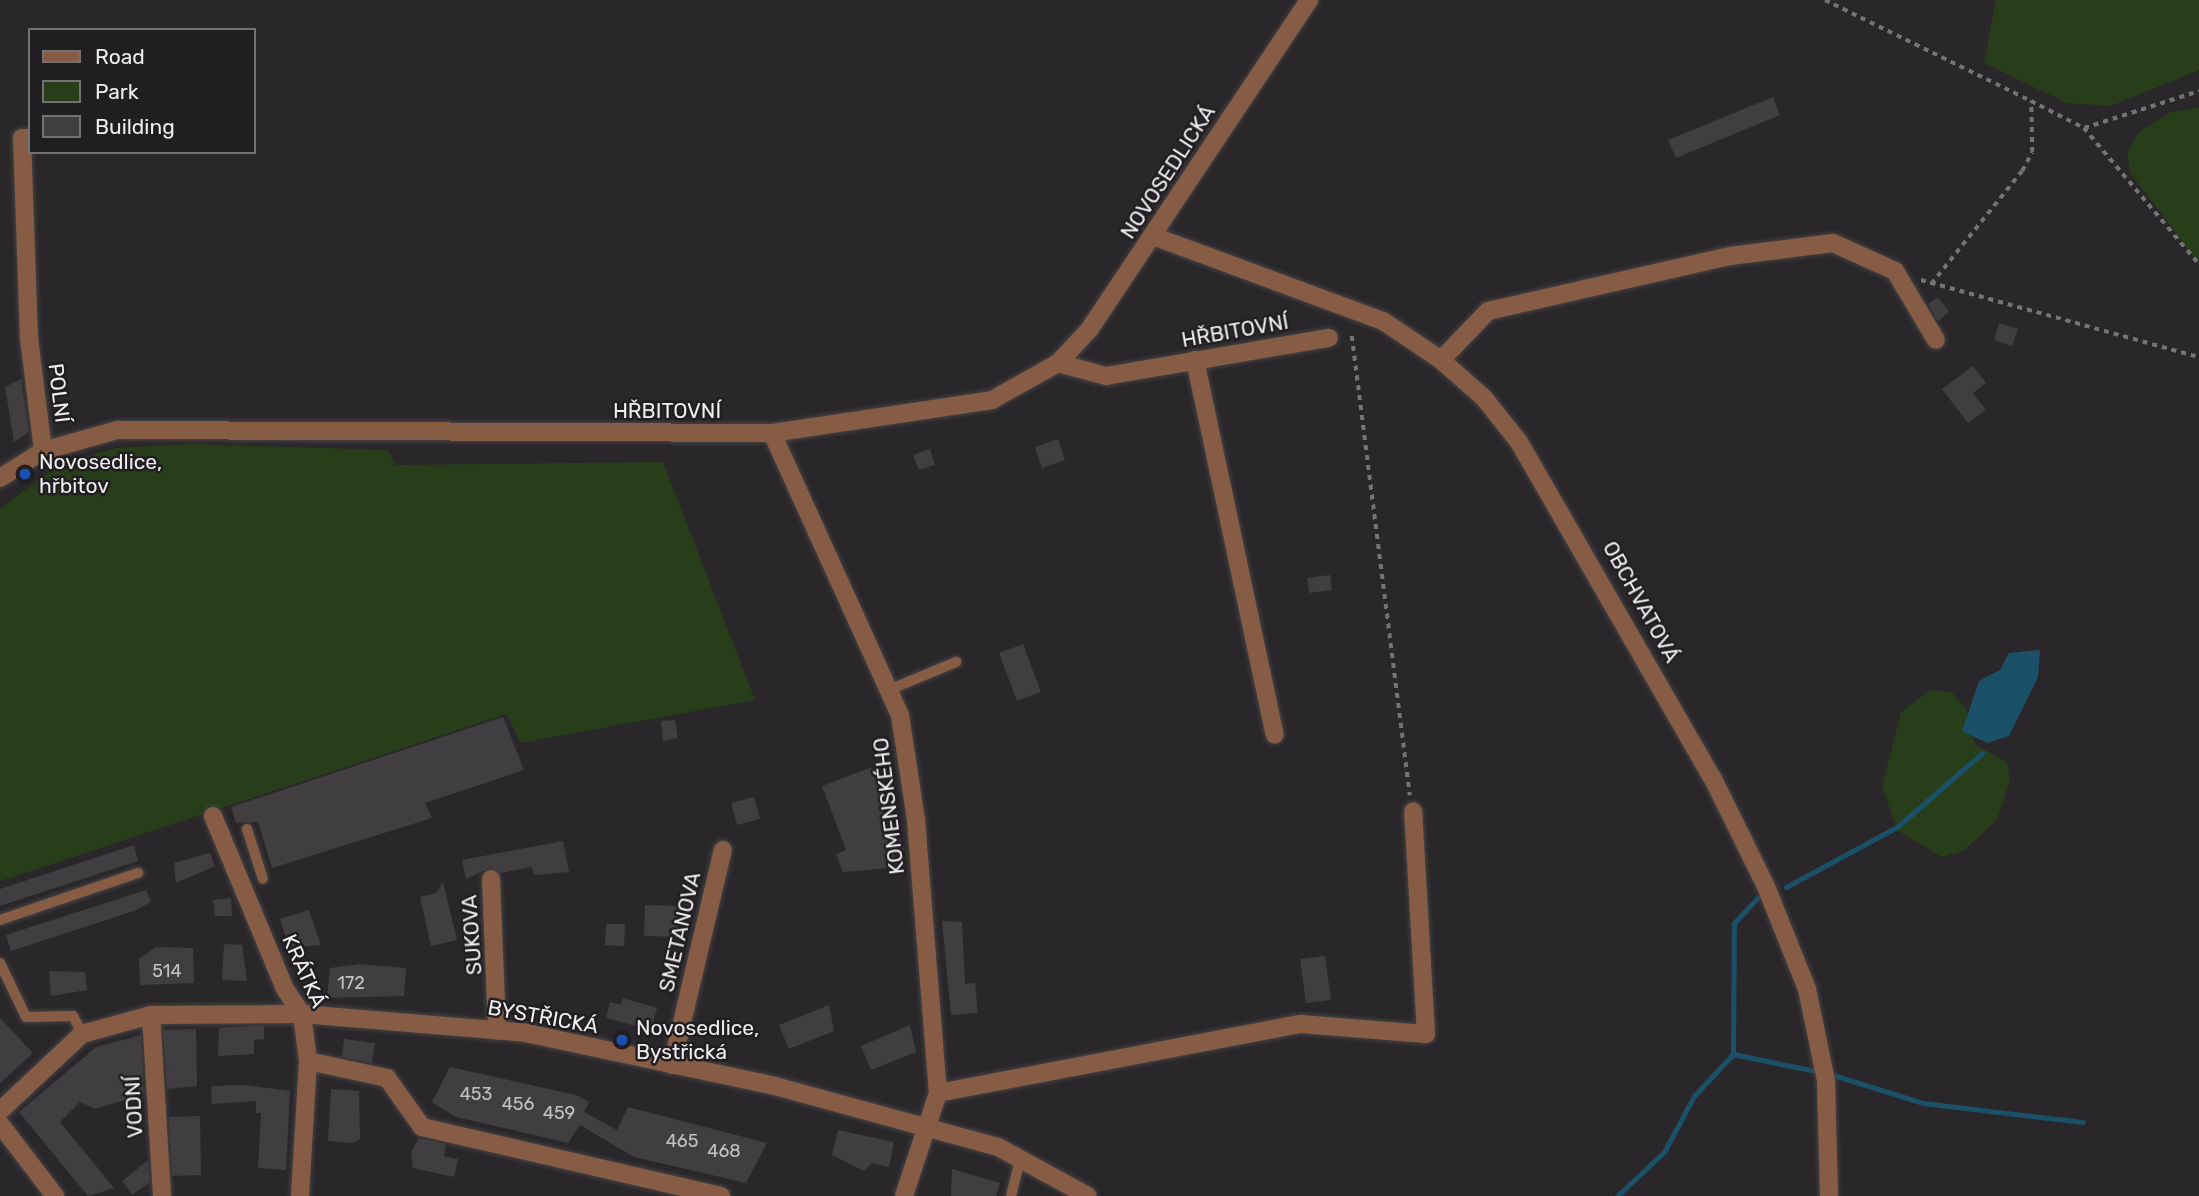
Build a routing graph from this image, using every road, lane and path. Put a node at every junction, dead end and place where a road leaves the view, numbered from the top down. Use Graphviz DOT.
graph roads {
  1 [pos="1309,0"];
  2 [pos="1825,0"];
  3 [pos="2199,91"];
  4 [pos="2031,101"];
  5 [pos="2084,128"];
  6 [pos="28,138"];
  7 [pos="1153,236"];
  8 [pos="2199,264"];
  9 [pos="1895,271"];
  10 [pos="1931,284"];
  11 [pos="1352,336"];
  12 [pos="1329,338"];
  13 [pos="1936,340"];
  14 [pos="2199,356"];
  15 [pos="1195,360"];
  16 [pos="1441,360"];
  17 [pos="1058,363"];
  18 [pos="772,433"];
  19 [pos="43,451"];
  20 [pos="0,478"];
  21 [pos="956,662"];
  22 [pos="889,690"];
  23 [pos="1275,735"];
  24 [pos="1413,811"];
  25 [pos="213,816"];
  26 [pos="247,829"];
  27 [pos="723,850"];
  28 [pos="138,873"];
  29 [pos="264,879"];
  30 [pos="491,879"];
  31 [pos="0,920"];
  32 [pos="0,963"];
  33 [pos="302,1014"];
  34 [pos="151,1015"];
  35 [pos="496,1031"];
  36 [pos="82,1034"];
  37 [pos="308,1061"];
  38 [pos="672,1065"];
  39 [pos="938,1093"];
  40 [pos="0,1111"];
  41 [pos="0,1124"];
  42 [pos="927,1124"];
  43 [pos="1020,1159"];
  44 [pos="55,1196"];
  45 [pos="162,1196"];
  46 [pos="300,1196"];
  47 [pos="721,1196"];
  48 [pos="904,1196"];
  49 [pos="1011,1196"];
  50 [pos="1088,1196"];
  51 [pos="1829,1196"];
  1 -- 7 [label="street, NOVOSEDLICKÁ"];
  2 -- 4 [label="path"];
  3 -- 5 [label="path"];
  4 -- 5 [label="path"];
  4 -- 10 [label="path"];
  5 -- 8 [label="path"];
  6 -- 19 [label="street, POLNÍ"];
  7 -- 16 [label="street, OBCHVATOVÁ"];
  7 -- 17 [label="street, NOVOSEDLICKÁ"];
  9 -- 10 [label="path"];
  9 -- 13 [label="street"];
  9 -- 16 [label="street"];
  10 -- 14 [label="path"];
  11 -- 24 [label="path"];
  12 -- 15 [label="street, HŘBITOVNÍ"];
  15 -- 17 [label="street, HŘBITOVNÍ"];
  15 -- 23 [label="street"];
  16 -- 51 [label="street, OBCHVATOVÁ"];
  17 -- 18 [label="street, HŘBITOVNÍ"];
  18 -- 19 [label="street, HŘBITOVNÍ"];
  18 -- 22 [label="street, KOMENSKÉHO"];
  19 -- 20 [label="street, HŘBITOVNÍ"];
  21 -- 22 [label="lane"];
  22 -- 39 [label="street, KOMENSKÉHO"];
  24 -- 39 [label="street"];
  25 -- 33 [label="street, KRÁTKÁ"];
  26 -- 29 [label="lane"];
  27 -- 38 [label="street, SMETANOVA"];
  28 -- 31 [label="lane"];
  30 -- 35 [label="street, SUKOVA"];
  32 -- 36 [label="lane"];
  33 -- 34 [label="street, BYSTŘICKÁ"];
  33 -- 35 [label="street, BYSTŘICKÁ"];
  33 -- 37 [label="street, KRÁTKÁ"];
  34 -- 36 [label="street, BYSTŘICKÁ"];
  34 -- 45 [label="street, VODNÍ"];
  35 -- 38 [label="street, BYSTŘICKÁ"];
  36 -- 40 [label="street, BYSTŘICKÁ"];
  37 -- 46 [label="street, KRÁTKÁ"];
  37 -- 47 [label="street"];
  38 -- 42 [label="street, BYSTŘICKÁ"];
  39 -- 42 [label="street, KOMENSKÉHO"];
  41 -- 44 [label="street"];
  42 -- 43 [label="street, BYSTŘICKÁ"];
  42 -- 48 [label="street, KOMENSKÉHO"];
  43 -- 49 [label="lane"];
  43 -- 50 [label="street, BYSTŘICKÁ"];
}
